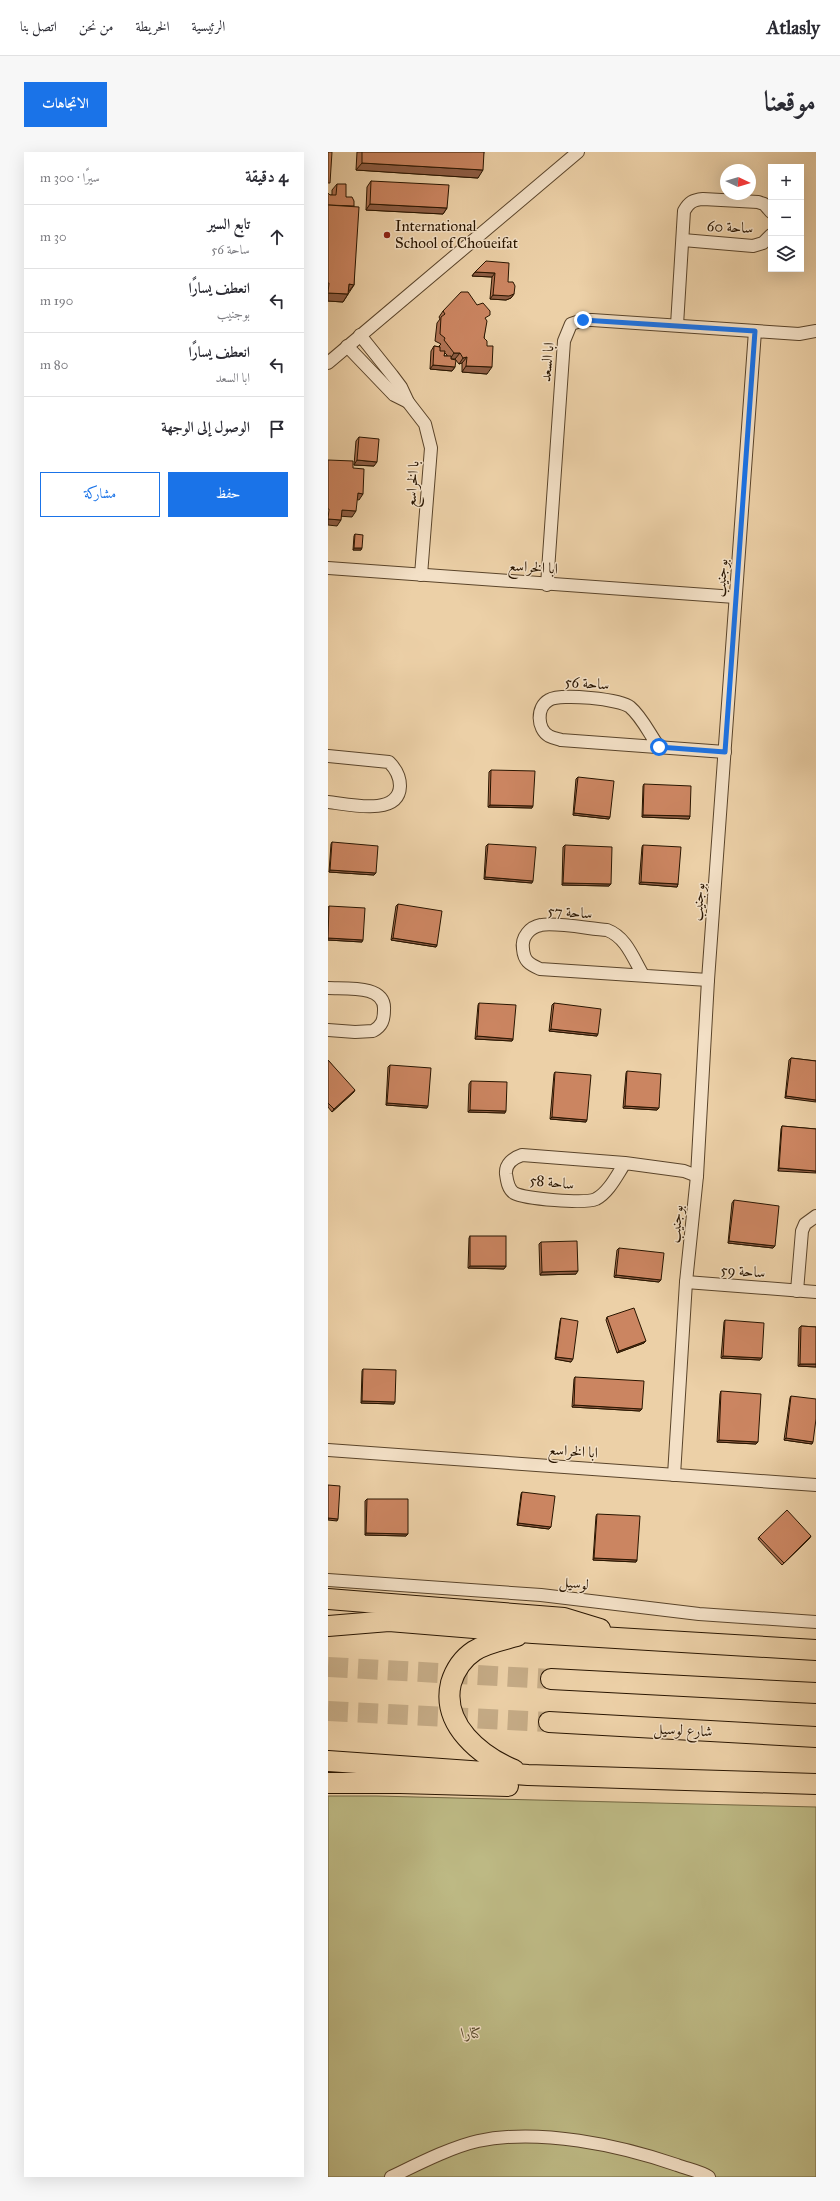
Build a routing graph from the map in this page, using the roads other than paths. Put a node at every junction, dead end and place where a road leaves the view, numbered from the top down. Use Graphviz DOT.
graph roads {
  1 [pos="578,152"];
  2 [pos="768,208"];
  3 [pos="770,236"];
  4 [pos="683,240"];
  5 [pos="677,325"];
  6 [pos="755,331"];
  7 [pos="816,331"];
  8 [pos="799,334"];
  9 [pos="360,336"];
  10 [pos="816,339"];
  11 [pos="347,346"];
  12 [pos="328,363"];
  13 [pos="408,402"];
  14 [pos="328,568"];
  15 [pos="421,575"];
  16 [pos="546,585"];
  17 [pos="735,597"];
  18 [pos="659,747"];
  19 [pos="725,752"];
  20 [pos="328,756"];
  21 [pos="328,802"];
  22 [pos="643,975"];
  23 [pos="708,980"];
  24 [pos="328,988"];
  25 [pos="328,1030"];
  26 [pos="625,1163"];
  27 [pos="696,1176"];
  28 [pos="816,1216"];
  29 [pos="686,1282"];
  30 [pos="797,1291"];
  31 [pos="816,1292"];
  32 [pos="328,1450"];
  33 [pos="674,1475"];
  34 [pos="816,1485"];
  35 [pos="328,1580"];
  36 [pos="328,1599"];
  37 [pos="816,1622"];
  38 [pos="328,1626"];
  39 [pos="533,1633"];
  40 [pos="634,1639"];
  41 [pos="816,1650"];
  42 [pos="551,1678"];
  43 [pos="816,1693"];
  44 [pos="549,1722"];
  45 [pos="816,1737"];
  46 [pos="328,1761"];
  47 [pos="528,1775"];
  48 [pos="692,1781"];
  49 [pos="328,1783"];
  50 [pos="816,1784"];
  51 [pos="391,2177"];
  52 [pos="709,2177"];
  1 -- 9 [label="street"];
  2 -- 4 [label="street, ساحة 60"];
  3 -- 4 [label="street, ساحة 60"];
  4 -- 5 [label="street, ساحة 60"];
  5 -- 6 [label="street, ابا السعد"];
  5 -- 16 [label="street, ابا السعد"];
  6 -- 8 [label="street, ابا السعد"];
  6 -- 17 [label="street, بوجنيب"];
  7 -- 8 [label="street, ابا السعد"];
  8 -- 10 [label="street, ابا السعد"];
  9 -- 11 [label="street"];
  9 -- 13 [label="street, با الخراسع"];
  11 -- 12 [label="street"];
  11 -- 13 [label="street, با الخراسع"];
  13 -- 15 [label="street, با الخراسع"];
  14 -- 15 [label="street, ابا الخراسع"];
  15 -- 16 [label="street, ابا الخراسع"];
  16 -- 17 [label="street, ابا الخراسع"];
  17 -- 19 [label="street, بوجنيب"];
  18 -- 18 [label="street, ساحة 56"];
  18 -- 19 [label="street, ساحة 56"];
  19 -- 23 [label="street, بوجنيب"];
  20 -- 21 [label="street"];
  22 -- 22 [label="street, ساحة 57"];
  22 -- 23 [label="street, ساحة 57"];
  23 -- 27 [label="street, بوجنيب"];
  24 -- 25 [label="street"];
  26 -- 26 [label="street, ساحة 58"];
  26 -- 27 [label="street, ساحة 58"];
  27 -- 29 [label="street, بوجنيب"];
  28 -- 30 [label="street"];
  29 -- 30 [label="street, ساحة 59"];
  29 -- 33 [label="street, بوجنيب"];
  30 -- 31 [label="street, ساحة 59"];
  32 -- 33 [label="street, ابا الخراسع"];
  33 -- 34 [label="street, ابا الخراسع"];
  35 -- 37 [label="street, لوسيل"];
  36 -- 40 [label="highway"];
  38 -- 39 [label="highway"];
  39 -- 40 [label="highway"];
  39 -- 47 [label="highway"];
  40 -- 41 [label="highway"];
  42 -- 43 [label="highway"];
  44 -- 45 [label="highway, شارع لوسيل"];
  46 -- 47 [label="highway"];
  47 -- 48 [label="highway"];
  48 -- 49 [label="highway"];
  48 -- 50 [label="highway"];
  51 -- 52 [label="street"];
}
